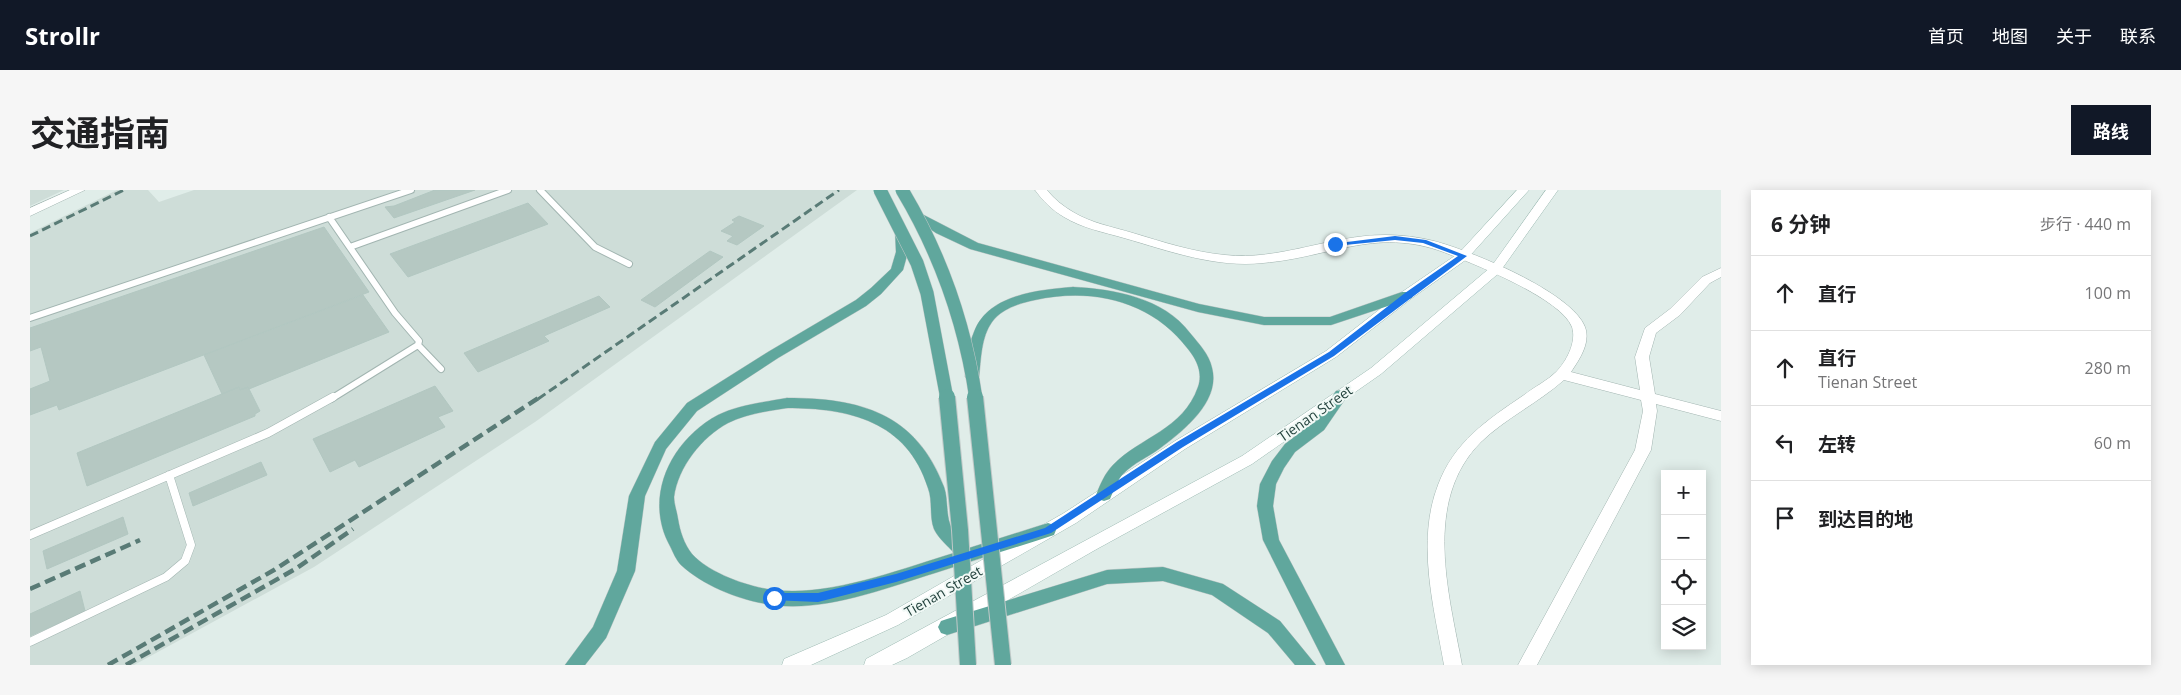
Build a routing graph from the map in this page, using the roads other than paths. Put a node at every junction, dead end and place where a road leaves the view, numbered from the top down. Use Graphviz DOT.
graph roads {
  1 [pos="79,190"];
  2 [pos="412,190"];
  3 [pos="508,190"];
  4 [pos="540,190"];
  5 [pos="880,190"];
  6 [pos="902,190"];
  7 [pos="1041,190"];
  8 [pos="1523,190"];
  9 [pos="1552,190"];
  10 [pos="30,212"];
  11 [pos="918,216"];
  12 [pos="329,217"];
  13 [pos="901,229"];
  14 [pos="350,246"];
  15 [pos="1463,256"];
  16 [pos="629,264"];
  17 [pos="1495,270"];
  18 [pos="1721,272"];
  19 [pos="1407,295"];
  20 [pos="30,318"];
  21 [pos="418,345"];
  22 [pos="441,369"];
  23 [pos="1562,375"];
  24 [pos="972,381"];
  25 [pos="1341,395"];
  26 [pos="1648,398"];
  27 [pos="1721,416"];
  28 [pos="169,475"];
  29 [pos="1104,495"];
  30 [pos="1048,530"];
  31 [pos="30,535"];
  32 [pos="961,549"];
  33 [pos="947,627"];
  34 [pos="30,642"];
  35 [pos="574,665"];
  36 [pos="792,665"];
  37 [pos="874,665"];
  38 [pos="968,665"];
  39 [pos="1003,665"];
  40 [pos="1307,665"];
  41 [pos="1336,665"];
  42 [pos="1453,665"];
  43 [pos="1527,665"];
  1 -- 10 [label="main road"];
  2 -- 12 [label="lane"];
  3 -- 14 [label="lane"];
  4 -- 16 [label="lane"];
  5 -- 13 [label="main road, bridge"];
  6 -- 11 [label="main road, bridge"];
  7 -- 15 [label="main road"];
  8 -- 15 [label="main road, Tienan Street"];
  9 -- 17 [label="main road, Tienan Street"];
  11 -- 19 [label="main road"];
  11 -- 24 [label="main road, bridge"];
  12 -- 14 [label="lane"];
  12 -- 20 [label="lane"];
  13 -- 32 [label="main road, bridge"];
  13 -- 35 [label="main road"];
  14 -- 21 [label="lane"];
  15 -- 17 [label="main road"];
  15 -- 19 [label="main road, Tienan Street"];
  17 -- 23 [label="main road"];
  17 -- 25 [label="main road, Tienan Street"];
  18 -- 26 [label="main road"];
  19 -- 29 [label="main road, Tienan Street"];
  21 -- 22 [label="lane"];
  21 -- 28 [label="lane"];
  23 -- 26 [label="main road"];
  23 -- 42 [label="main road"];
  24 -- 29 [label="main road, bridge"];
  24 -- 39 [label="main road, bridge"];
  25 -- 33 [label="main road, Tienan Street"];
  25 -- 41 [label="main road"];
  26 -- 27 [label="main road"];
  26 -- 43 [label="main road"];
  28 -- 31 [label="lane"];
  28 -- 34 [label="lane"];
  29 -- 30 [label="main road, Tienan Street"];
  30 -- 32 [label="main road"];
  30 -- 36 [label="main road, Tienan Street"];
  32 -- 38 [label="main road, bridge"];
  33 -- 37 [label="main road, Tienan Street"];
  33 -- 40 [label="main road"];
}
